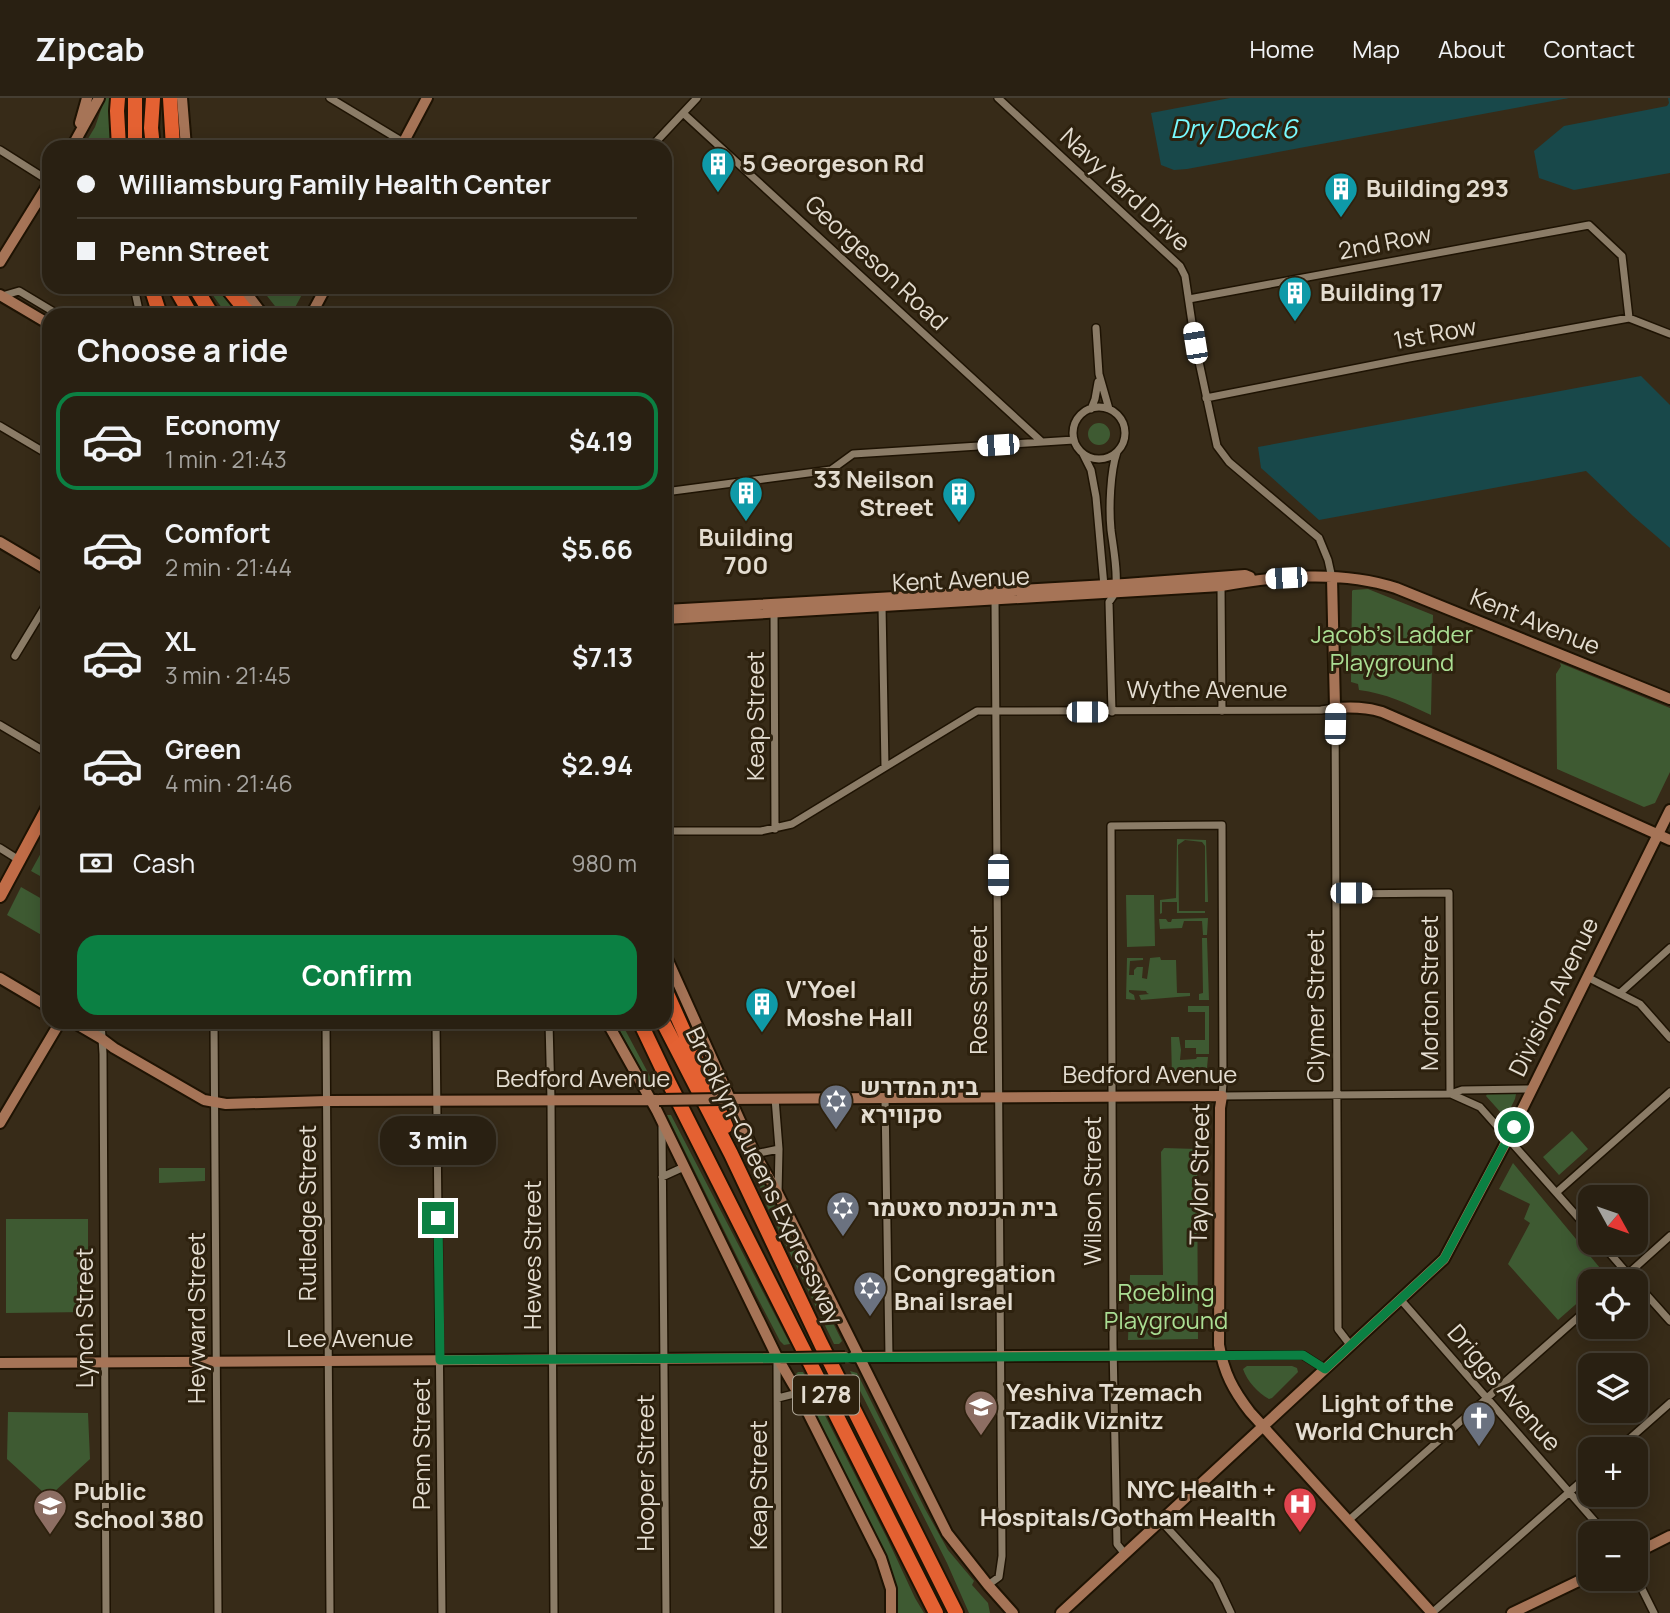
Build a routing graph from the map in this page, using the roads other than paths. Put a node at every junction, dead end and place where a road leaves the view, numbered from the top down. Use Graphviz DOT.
graph roads {
  1 [pos="87,98"];
  2 [pos="99,98"];
  3 [pos="118,98"];
  4 [pos="135,98"];
  5 [pos="153,98"];
  6 [pos="170,98"];
  7 [pos="182,98"];
  8 [pos="330,98"];
  9 [pos="428,98"];
  10 [pos="697,98"];
  11 [pos="998,98"];
  12 [pos="683,113"];
  13 [pos="74,140"];
  14 [pos="76,140"];
  15 [pos="119,140"];
  16 [pos="135,140"];
  17 [pos="152,140"];
  18 [pos="180,140"];
  19 [pos="181,140"];
  20 [pos="394,140"];
  21 [pos="405,140"];
  22 [pos="658,140"];
  23 [pos="0,150"];
  24 [pos="42,177"];
  25 [pos="42,193"];
  26 [pos="0,262"];
  27 [pos="233,294"];
  28 [pos="1,296"];
  29 [pos="1189,299"];
  30 [pos="47,308"];
  31 [pos="244,308"];
  32 [pos="1629,318"];
  33 [pos="42,320"];
  34 [pos="1096,328"];
  35 [pos="1670,334"];
  36 [pos="1099,374"];
  37 [pos="1206,398"];
  38 [pos="1091,409"];
  39 [pos="1109,409"];
  40 [pos="0,426"];
  41 [pos="1074,440"];
  42 [pos="1042,442"];
  43 [pos="42,451"];
  44 [pos="1117,452"];
  45 [pos="1083,453"];
  46 [pos="672,491"];
  47 [pos="0,542"];
  48 [pos="42,567"];
  49 [pos="1331,575"];
  50 [pos="1259,579"];
  51 [pos="1221,586"];
  52 [pos="1109,588"];
  53 [pos="995,599"];
  54 [pos="882,606"];
  55 [pos="774,608"];
  56 [pos="672,610"];
  57 [pos="42,612"];
  58 [pos="672,618"];
  59 [pos="15,656"];
  60 [pos="1670,699"];
  61 [pos="1335,708"];
  62 [pos="996,711"];
  63 [pos="1222,711"];
  64 [pos="1112,712"];
  65 [pos="0,725"];
  66 [pos="42,750"];
  67 [pos="884,767"];
  68 [pos="1670,810"];
  69 [pos="42,818"];
  70 [pos="1222,825"];
  71 [pos="775,829"];
  72 [pos="672,831"];
  73 [pos="1658,834"];
  74 [pos="1670,840"];
  75 [pos="0,848"];
  76 [pos="19,860"];
  77 [pos="1336,894"];
  78 [pos="0,896"];
  79 [pos="1670,948"];
  80 [pos="672,971"];
  81 [pos="1587,976"];
  82 [pos="0,978"];
  83 [pos="1620,993"];
  84 [pos="42,1003"];
  85 [pos="672,1005"];
  86 [pos="56,1029"];
  87 [pos="86,1029"];
  88 [pos="101,1029"];
  89 [pos="214,1029"];
  90 [pos="326,1029"];
  91 [pos="436,1029"];
  92 [pos="549,1029"];
  93 [pos="611,1029"];
  94 [pos="633,1029"];
  95 [pos="643,1029"];
  96 [pos="667,1029"];
  97 [pos="1670,1038"];
  98 [pos="102,1039"];
  99 [pos="670,1086"];
  100 [pos="1532,1089"];
  101 [pos="1670,1092"];
  102 [pos="1450,1094"];
  103 [pos="1337,1095"];
  104 [pos="1111,1096"];
  105 [pos="1222,1096"];
  106 [pos="999,1097"];
  107 [pos="775,1098"];
  108 [pos="885,1098"];
  109 [pos="726,1099"];
  110 [pos="437,1100"];
  111 [pos="551,1100"];
  112 [pos="655,1100"];
  113 [pos="327,1101"];
  114 [pos="214,1102"];
  115 [pos="0,1123"];
  116 [pos="662,1123"];
  117 [pos="1508,1138"];
  118 [pos="779,1149"];
  119 [pos="731,1154"];
  120 [pos="755,1154"];
  121 [pos="684,1167"];
  122 [pos="662,1177"];
  123 [pos="1557,1192"];
  124 [pos="778,1194"];
  125 [pos="1578,1216"];
  126 [pos="1670,1236"];
  127 [pos="1611,1255"];
  128 [pos="1624,1269"];
  129 [pos="1634,1269"];
  130 [pos="1648,1296"];
  131 [pos="1401,1300"];
  132 [pos="1578,1318"];
  133 [pos="1670,1321"];
  134 [pos="1351,1346"];
  135 [pos="1221,1355"];
  136 [pos="1001,1356"];
  137 [pos="1113,1356"];
  138 [pos="777,1357"];
  139 [pos="859,1357"];
  140 [pos="889,1357"];
  141 [pos="552,1359"];
  142 [pos="664,1359"];
  143 [pos="440,1360"];
  144 [pos="216,1361"];
  145 [pos="328,1361"];
  146 [pos="104,1362"];
  147 [pos="0,1363"];
  148 [pos="1325,1369"];
  149 [pos="798,1393"];
  150 [pos="778,1398"];
  151 [pos="1487,1398"];
  152 [pos="1670,1403"];
  153 [pos="1264,1426"];
  154 [pos="1632,1437"];
  155 [pos="1578,1485"];
  156 [pos="1570,1492"];
  157 [pos="1349,1520"];
  158 [pos="1161,1521"];
  159 [pos="1595,1521"];
  160 [pos="1670,1536"];
  161 [pos="1648,1547"];
  162 [pos="1125,1555"];
  163 [pos="1578,1580"];
  164 [pos="988,1585"];
  165 [pos="1643,1591"];
  166 [pos="106,1613"];
  167 [pos="218,1613"];
  168 [pos="330,1613"];
  169 [pos="442,1613"];
  170 [pos="554,1613"];
  171 [pos="666,1613"];
  172 [pos="778,1613"];
  173 [pos="891,1613"];
  174 [pos="936,1613"];
  175 [pos="956,1613"];
  176 [pos="1013,1613"];
  177 [pos="1061,1613"];
  178 [pos="1231,1613"];
  179 [pos="1432,1613"];
  180 [pos="1511,1613"];
  181 [pos="1654,1613"];
  1 -- 13 [label="main road"];
  2 -- 14 [label="main road"];
  3 -- 15 [label="highway"];
  4 -- 16 [label="highway"];
  5 -- 17 [label="highway"];
  6 -- 18 [label="highway"];
  7 -- 19 [label="main road"];
  8 -- 20 [label="street"];
  9 -- 21 [label="main road"];
  10 -- 12 [label="street"];
  11 -- 29 [label="street, Navy Yard Drive"];
  12 -- 22 [label="street"];
  12 -- 42 [label="street, Georgeson Road"];
  23 -- 24 [label="street"];
  25 -- 26 [label="main road"];
  27 -- 31 [label="highway"];
  28 -- 30 [label="street"];
  28 -- 33 [label="main road"];
  29 -- 32 [label="street, 2nd Row"];
  29 -- 37 [label="street, Navy Yard Drive"];
  32 -- 35 [label="street"];
  32 -- 37 [label="street, 1st Row"];
  34 -- 36 [label="street"];
  36 -- 38 [label="street"];
  36 -- 39 [label="street"];
  37 -- 49 [label="street, Navy Yard Drive"];
  38 -- 39 [label="street"];
  38 -- 41 [label="street"];
  39 -- 44 [label="street"];
  40 -- 43 [label="street"];
  41 -- 42 [label="street"];
  41 -- 45 [label="street"];
  42 -- 46 [label="street"];
  44 -- 45 [label="street"];
  44 -- 52 [label="street"];
  45 -- 52 [label="street"];
  47 -- 48 [label="main road"];
  49 -- 50 [label="main road, Kent Avenue"];
  49 -- 60 [label="main road, Kent Avenue"];
  49 -- 61 [label="main road, Clymer Street"];
  50 -- 51 [label="main road, Kent Avenue"];
  50 -- 52 [label="main road, Kent Avenue"];
  51 -- 52 [label="main road, Kent Avenue"];
  51 -- 63 [label="street"];
  52 -- 53 [label="main road, Kent Avenue"];
  52 -- 55 [label="main road, Kent Avenue"];
  52 -- 64 [label="street"];
  53 -- 54 [label="main road, Kent Avenue"];
  53 -- 62 [label="street, Ross Street"];
  54 -- 55 [label="main road, Kent Avenue"];
  54 -- 67 [label="street"];
  55 -- 56 [label="main road, Kent Avenue"];
  55 -- 58 [label="main road, Kent Avenue"];
  55 -- 71 [label="street, Keap Street"];
  57 -- 59 [label="street"];
  61 -- 63 [label="street, Wythe Avenue"];
  61 -- 73 [label="main road, Wythe Avenue"];
  61 -- 77 [label="street, Clymer Street"];
  62 -- 64 [label="street, Wythe Avenue"];
  62 -- 67 [label="street, Wythe Avenue"];
  62 -- 106 [label="street, Ross Street"];
  63 -- 64 [label="street, Wythe Avenue"];
  65 -- 66 [label="street"];
  67 -- 71 [label="street, Wythe Avenue"];
  68 -- 73 [label="main road, Division Avenue"];
  69 -- 76 [label="main road"];
  70 -- 104 [label="street, Wilson Street"];
  70 -- 105 [label="street, Taylor Street"];
  71 -- 72 [label="street, Wythe Avenue"];
  73 -- 74 [label="main road, Wythe Avenue"];
  73 -- 81 [label="main road, Division Avenue"];
  75 -- 76 [label="street"];
  76 -- 78 [label="main road"];
  77 -- 102 [label="street, Morton Street"];
  77 -- 103 [label="street, Clymer Street"];
  79 -- 83 [label="street"];
  80 -- 109 [label="main road"];
  81 -- 83 [label="street"];
  81 -- 100 [label="main road, Division Avenue"];
  82 -- 84 [label="main road"];
  83 -- 97 [label="street"];
  85 -- 119 [label="highway"];
  86 -- 115 [label="main road"];
  87 -- 98 [label="main road, Bedford Avenue"];
  88 -- 98 [label="street, Lynch Street"];
  89 -- 114 [label="street, Heyward Street"];
  90 -- 113 [label="street, Rutledge Street"];
  91 -- 110 [label="street, Penn Street"];
  92 -- 111 [label="street, Hewes Street"];
  93 -- 112 [label="main road"];
  94 -- 99 [label="highway"];
  95 -- 99 [label="highway, Brooklyn-Queens Expressway / I 278"];
  96 -- 119 [label="highway, Brooklyn-Queens Expressway / I 278"];
  98 -- 114 [label="main road, Bedford Avenue"];
  98 -- 146 [label="street, Lynch Street"];
  99 -- 174 [label="highway, Brooklyn-Queens Expressway / I 278"];
  100 -- 102 [label="street, Bedford Avenue"];
  100 -- 117 [label="main road, Division Avenue"];
  101 -- 123 [label="street"];
  102 -- 103 [label="street, Bedford Avenue"];
  102 -- 117 [label="street, Bedford Avenue"];
  103 -- 105 [label="street, Bedford Avenue"];
  103 -- 134 [label="street, Clymer Street"];
  104 -- 105 [label="main road, Bedford Avenue"];
  104 -- 106 [label="main road, Bedford Avenue"];
  104 -- 137 [label="street, Wilson Street"];
  105 -- 135 [label="main road, Taylor Street"];
  106 -- 108 [label="main road, Bedford Avenue"];
  106 -- 136 [label="street, Ross Street"];
  107 -- 108 [label="main road, Bedford Avenue"];
  107 -- 109 [label="main road, Bedford Avenue"];
  107 -- 118 [label="street"];
  108 -- 140 [label="street"];
  109 -- 112 [label="main road, Bedford Avenue, bridge"];
  109 -- 120 [label="main road"];
  110 -- 111 [label="main road, Bedford Avenue"];
  110 -- 113 [label="main road, Bedford Avenue"];
  110 -- 143 [label="street, Penn Street"];
  111 -- 112 [label="main road, Bedford Avenue"];
  111 -- 141 [label="street, Hewes Street"];
  112 -- 116 [label="main road"];
  113 -- 114 [label="main road, Bedford Avenue"];
  113 -- 145 [label="street, Rutledge Street"];
  114 -- 144 [label="street, Heyward Street"];
  116 -- 121 [label="main road"];
  116 -- 122 [label="street, Hooper Street"];
  117 -- 123 [label="street, Bedford Avenue"];
  117 -- 131 [label="main road, Division Avenue"];
  118 -- 120 [label="street"];
  118 -- 124 [label="street"];
  119 -- 175 [label="highway, Brooklyn-Queens Expressway / I 278"];
  120 -- 124 [label="main road"];
  121 -- 122 [label="street"];
  121 -- 138 [label="main road"];
  122 -- 142 [label="street, Hooper Street"];
  123 -- 125 [label="street, Bedford Avenue"];
  124 -- 139 [label="main road"];
  126 -- 129 [label="street"];
  127 -- 128 [label="street"];
  130 -- 133 [label="street"];
  131 -- 134 [label="main road, Division Avenue"];
  131 -- 151 [label="street, Driggs Avenue"];
  132 -- 151 [label="street"];
  134 -- 148 [label="main road, Division Avenue"];
  135 -- 137 [label="main road, Lee Avenue"];
  135 -- 148 [label="street, Lee Avenue"];
  135 -- 153 [label="main road, Taylor Street"];
  136 -- 137 [label="main road, Lee Avenue"];
  136 -- 140 [label="main road, Lee Avenue"];
  136 -- 164 [label="street, Ross Street"];
  137 -- 162 [label="street, Wilson Street"];
  138 -- 139 [label="main road, Lee Avenue, bridge"];
  138 -- 142 [label="main road, Lee Avenue"];
  138 -- 149 [label="main road"];
  138 -- 150 [label="street, Keap Street"];
  139 -- 140 [label="main road, Lee Avenue"];
  139 -- 164 [label="main road"];
  141 -- 142 [label="main road, Lee Avenue"];
  141 -- 143 [label="main road, Lee Avenue"];
  141 -- 170 [label="street, Hewes Street"];
  142 -- 171 [label="street, Hooper Street"];
  143 -- 145 [label="main road, Lee Avenue"];
  143 -- 169 [label="street, Penn Street"];
  144 -- 145 [label="main road, Lee Avenue"];
  144 -- 146 [label="main road, Lee Avenue"];
  144 -- 167 [label="street, Heyward Street"];
  145 -- 168 [label="street, Rutledge Street"];
  146 -- 147 [label="main road, Lee Avenue"];
  146 -- 166 [label="street, Lynch Street"];
  148 -- 153 [label="main road, Division Avenue"];
  149 -- 150 [label="street"];
  149 -- 173 [label="main road"];
  150 -- 172 [label="street, Keap Street"];
  151 -- 156 [label="street, Driggs Avenue"];
  151 -- 157 [label="street"];
  152 -- 154 [label="street"];
  153 -- 157 [label="main road, Taylor Street"];
  153 -- 158 [label="main road, Division Avenue"];
  155 -- 156 [label="street"];
  156 -- 159 [label="street, Driggs Avenue"];
  156 -- 179 [label="street"];
  157 -- 179 [label="main road, Taylor Street"];
  158 -- 162 [label="main road, Division Avenue"];
  158 -- 178 [label="street"];
  160 -- 161 [label="main road"];
  162 -- 177 [label="main road, Division Avenue"];
  163 -- 180 [label="main road"];
  164 -- 176 [label="main road"];
  165 -- 181 [label="street"];
}
